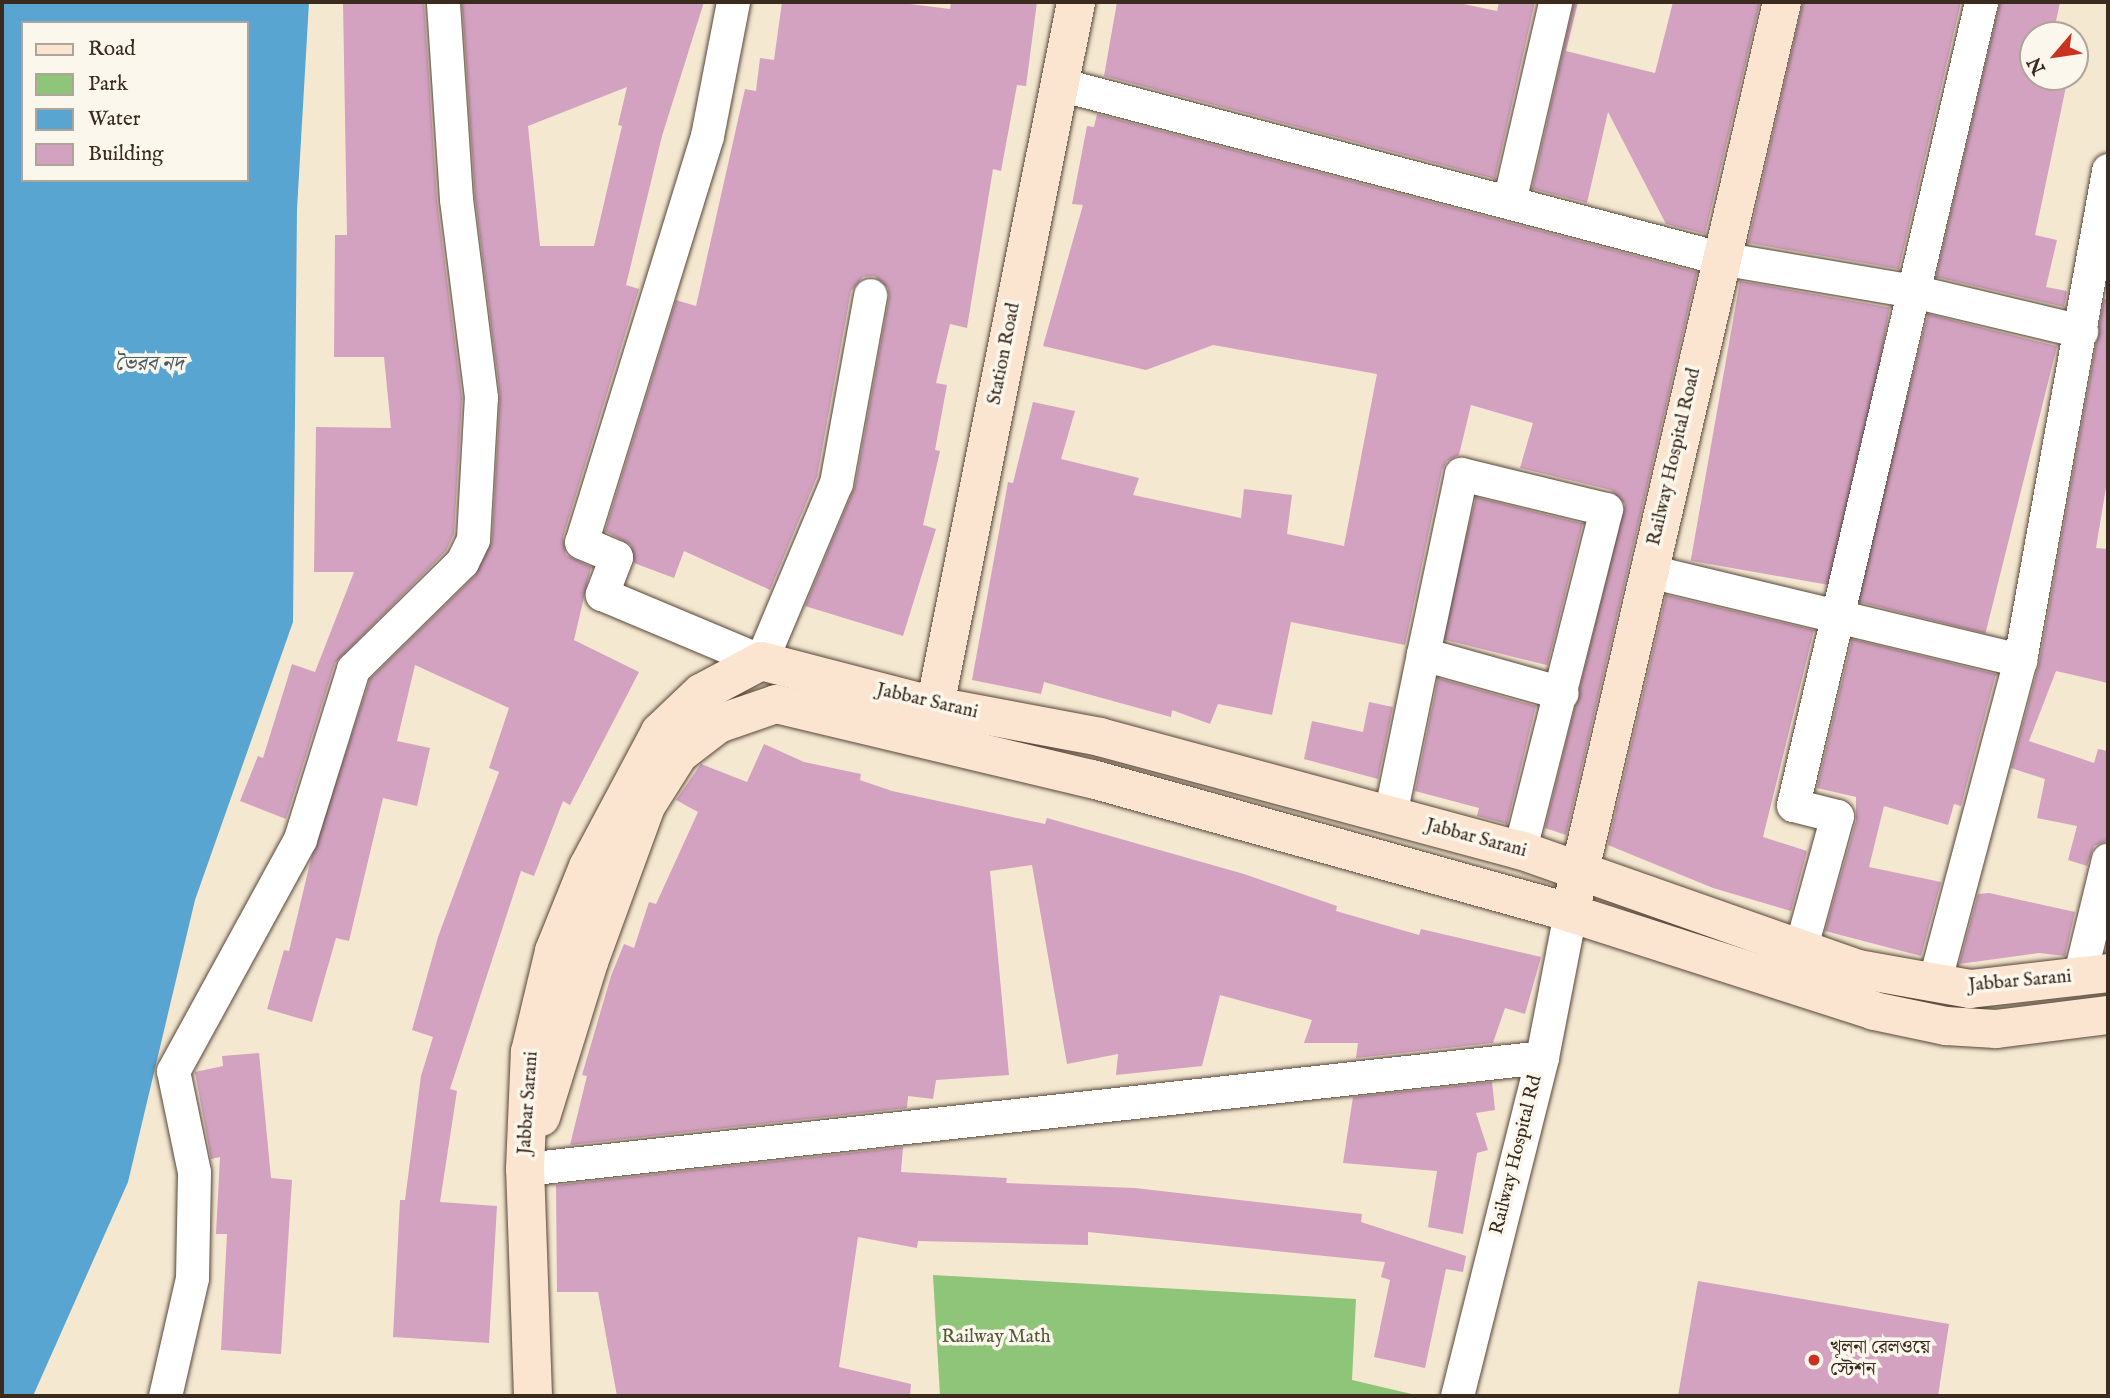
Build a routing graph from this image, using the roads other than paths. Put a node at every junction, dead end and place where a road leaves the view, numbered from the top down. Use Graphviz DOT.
graph roads {
  1 [pos="443,2"];
  2 [pos="733,2"];
  3 [pos="1076,2"];
  4 [pos="1555,2"];
  5 [pos="1782,2"];
  6 [pos="1981,2"];
  7 [pos="1059,84"];
  8 [pos="2108,170"];
  9 [pos="1509,202"];
  10 [pos="1720,258"];
  11 [pos="1913,291"];
  12 [pos="870,295"];
  13 [pos="2081,331"];
  14 [pos="1649,571"];
  15 [pos="1837,618"];
  16 [pos="1423,654"];
  17 [pos="2020,660"];
  18 [pos="761,661"];
  19 [pos="1562,693"];
  20 [pos="935,706"];
  21 [pos="1390,816"];
  22 [pos="1520,850"];
  23 [pos="2108,859"];
  24 [pos="1580,872"];
  25 [pos="1570,913"];
  26 [pos="1800,950"];
  27 [pos="2094,975"];
  28 [pos="1934,983"];
  29 [pos="2108,1015"];
  30 [pos="1542,1057"];
  31 [pos="524,1169"];
  32 [pos="165,1396"];
  33 [pos="533,1396"];
  34 [pos="1457,1396"];
  1 -- 32 [label="street"];
  2 -- 18 [label="street"];
  3 -- 7 [label="main road, Station Road"];
  4 -- 9 [label="street"];
  5 -- 10 [label="main road, Railway Hospital Road"];
  6 -- 11 [label="street"];
  7 -- 9 [label="street"];
  7 -- 20 [label="main road, Station Road"];
  8 -- 13 [label="street"];
  9 -- 10 [label="street"];
  10 -- 11 [label="street"];
  10 -- 14 [label="main road, Railway Hospital Road"];
  11 -- 13 [label="street"];
  11 -- 15 [label="street"];
  12 -- 18 [label="street"];
  13 -- 17 [label="street"];
  14 -- 15 [label="street"];
  14 -- 24 [label="main road, Railway Hospital Road"];
  15 -- 17 [label="street"];
  15 -- 26 [label="street"];
  16 -- 19 [label="street"];
  16 -- 19 [label="street"];
  16 -- 21 [label="street"];
  17 -- 28 [label="street"];
  18 -- 20 [label="main road, Jabbar Sarani"];
  18 -- 31 [label="main road, Jabbar Sarani"];
  19 -- 22 [label="street"];
  20 -- 21 [label="main road, Jabbar Sarani"];
  21 -- 22 [label="main road, Jabbar Sarani"];
  22 -- 24 [label="main road, Jabbar Sarani"];
  23 -- 27 [label="street"];
  24 -- 25 [label="main road, Railway Hospital Road"];
  24 -- 26 [label="main road, Jabbar Sarani"];
  25 -- 29 [label="main road, Jabbar Sarani"];
  25 -- 30 [label="street, Railway Hospital Rd"];
  25 -- 31 [label="main road, Jabbar Sarani"];
  26 -- 28 [label="main road, Jabbar Sarani"];
  27 -- 28 [label="main road, Jabbar Sarani"];
  30 -- 31 [label="street"];
  30 -- 34 [label="street, Railway Hospital Rd"];
  31 -- 33 [label="main road"];
}
